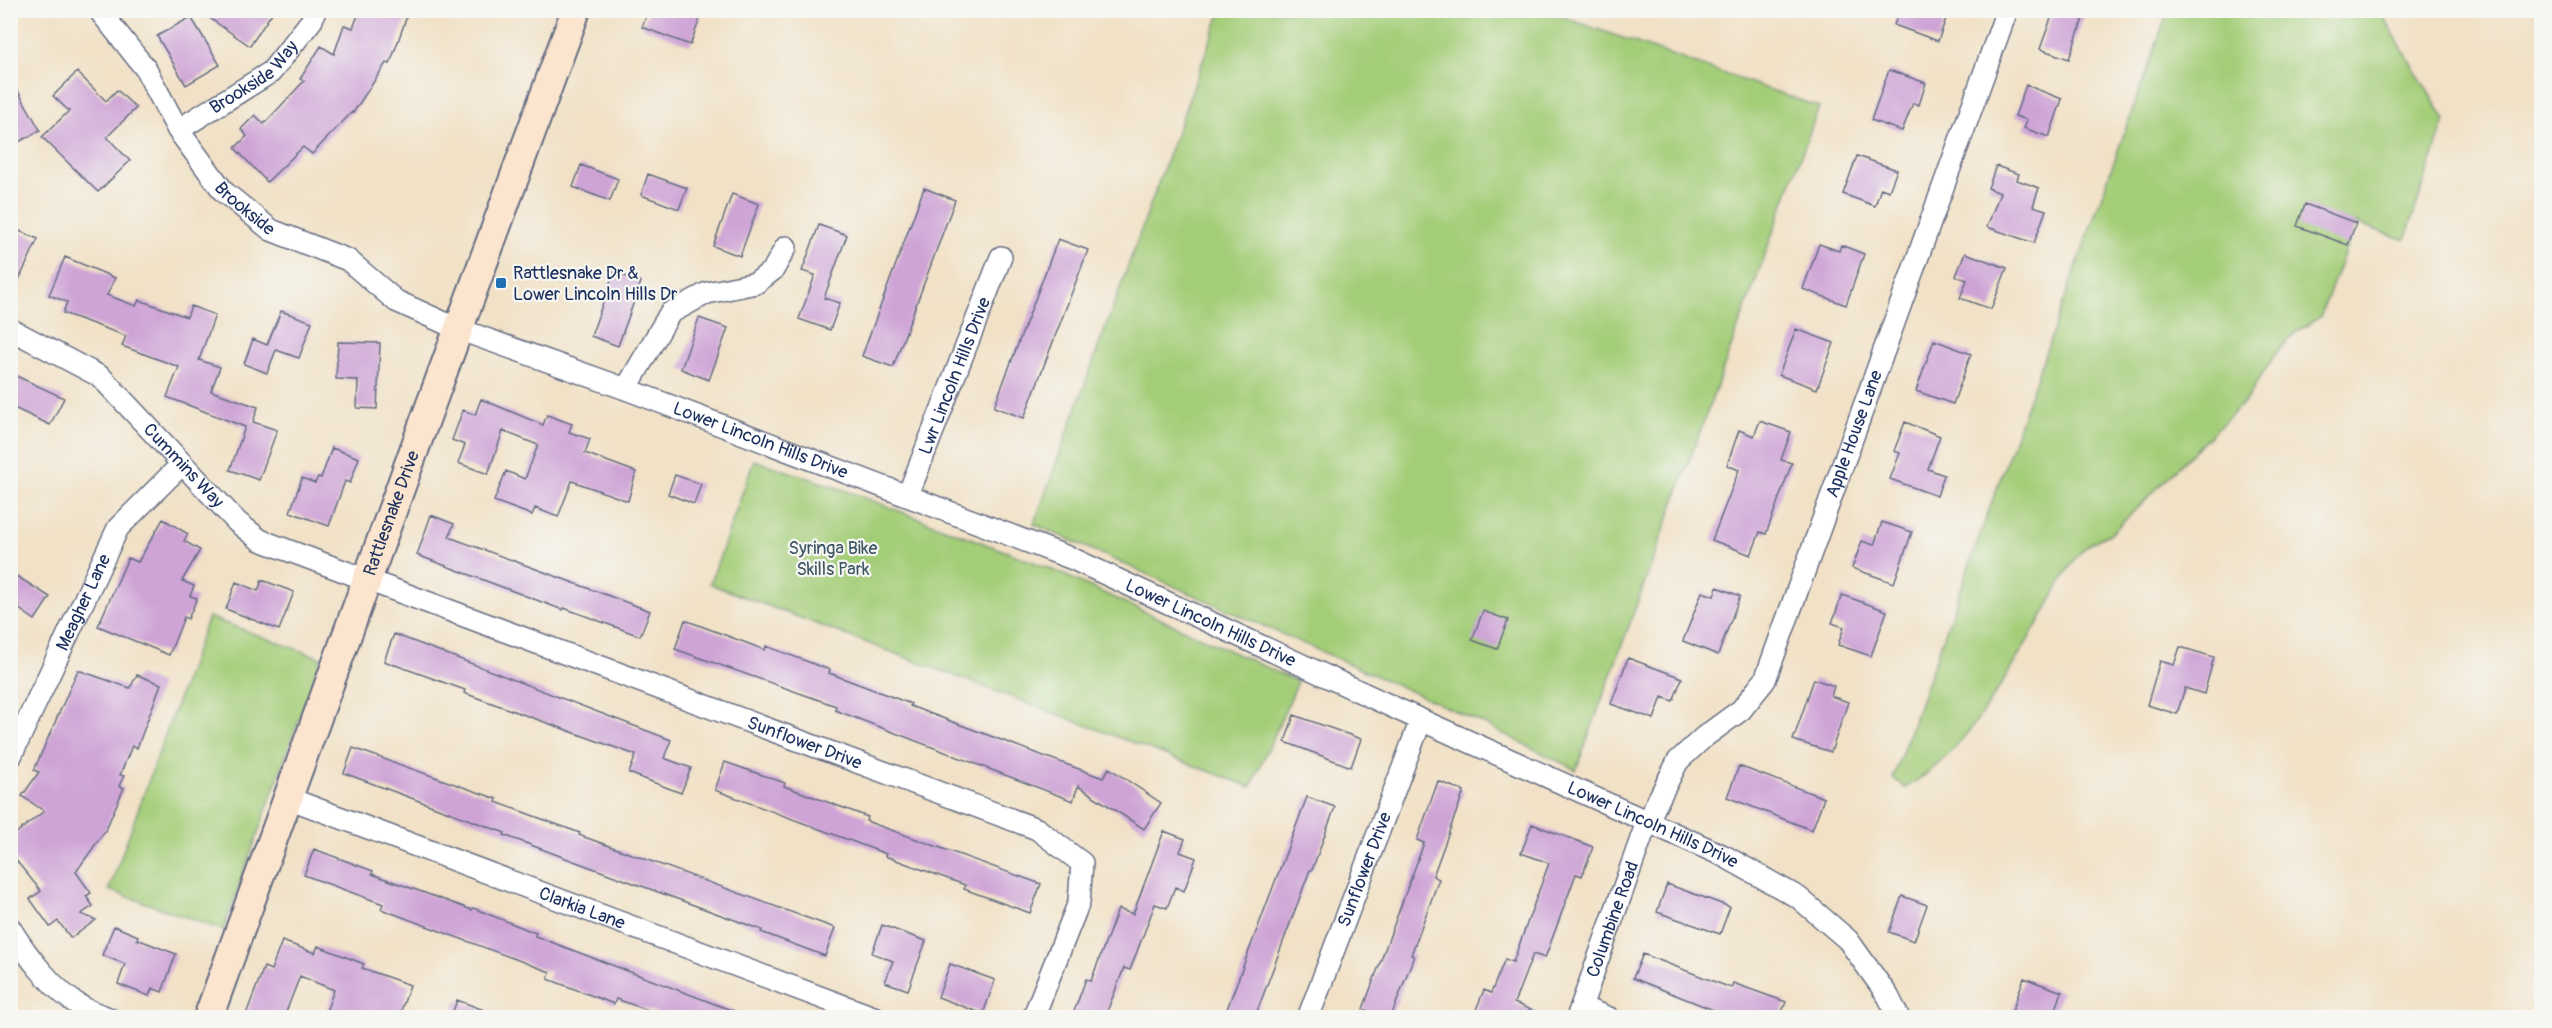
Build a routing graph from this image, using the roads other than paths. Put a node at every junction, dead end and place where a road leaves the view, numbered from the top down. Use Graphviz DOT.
graph roads {
  1 [pos="99,10"];
  2 [pos="315,10"];
  3 [pos="576,10"];
  4 [pos="2007,10"];
  5 [pos="178,130"];
  6 [pos="786,247"];
  7 [pos="1001,257"];
  8 [pos="10,329"];
  9 [pos="458,329"];
  10 [pos="626,388"];
  11 [pos="182,464"];
  12 [pos="908,495"];
  13 [pos="367,580"];
  14 [pos="1421,720"];
  15 [pos="10,758"];
  16 [pos="288,798"];
  17 [pos="1647,822"];
  18 [pos="10,928"];
  19 [pos="1579,1012"];
  20 [pos="108,1017"];
  21 [pos="208,1017"];
  22 [pos="876,1017"];
  23 [pos="1033,1017"];
  24 [pos="1308,1017"];
  25 [pos="1609,1017"];
  26 [pos="1899,1017"];
  1 -- 5 [label="street, Brookside"];
  2 -- 5 [label="street, Brookside Way"];
  3 -- 9 [label="street, Rattlesnake Drive"];
  4 -- 17 [label="street, Apple House Lane"];
  5 -- 9 [label="street, Brookside"];
  6 -- 10 [label="street"];
  7 -- 12 [label="street, Lwr Lincoln Hills Drive"];
  8 -- 11 [label="street, Cummins Way"];
  9 -- 10 [label="street, Lower Lincoln Hills Drive"];
  9 -- 13 [label="street, Rattlesnake Drive"];
  10 -- 12 [label="street, Lower Lincoln Hills Drive"];
  11 -- 13 [label="street, Cummins Way"];
  11 -- 15 [label="street, Meagher Lane"];
  12 -- 14 [label="street, Lower Lincoln Hills Drive"];
  13 -- 16 [label="street, Rattlesnake Drive"];
  13 -- 23 [label="street, Sunflower Drive"];
  14 -- 17 [label="street, Lower Lincoln Hills Drive"];
  14 -- 24 [label="street, Sunflower Drive"];
  16 -- 21 [label="street, Rattlesnake Drive"];
  16 -- 22 [label="street, Clarkia Lane"];
  17 -- 19 [label="street, Columbine Road"];
  17 -- 26 [label="street, Lower Lincoln Hills Drive"];
  18 -- 20 [label="street"];
  19 -- 25 [label="street"];
}
